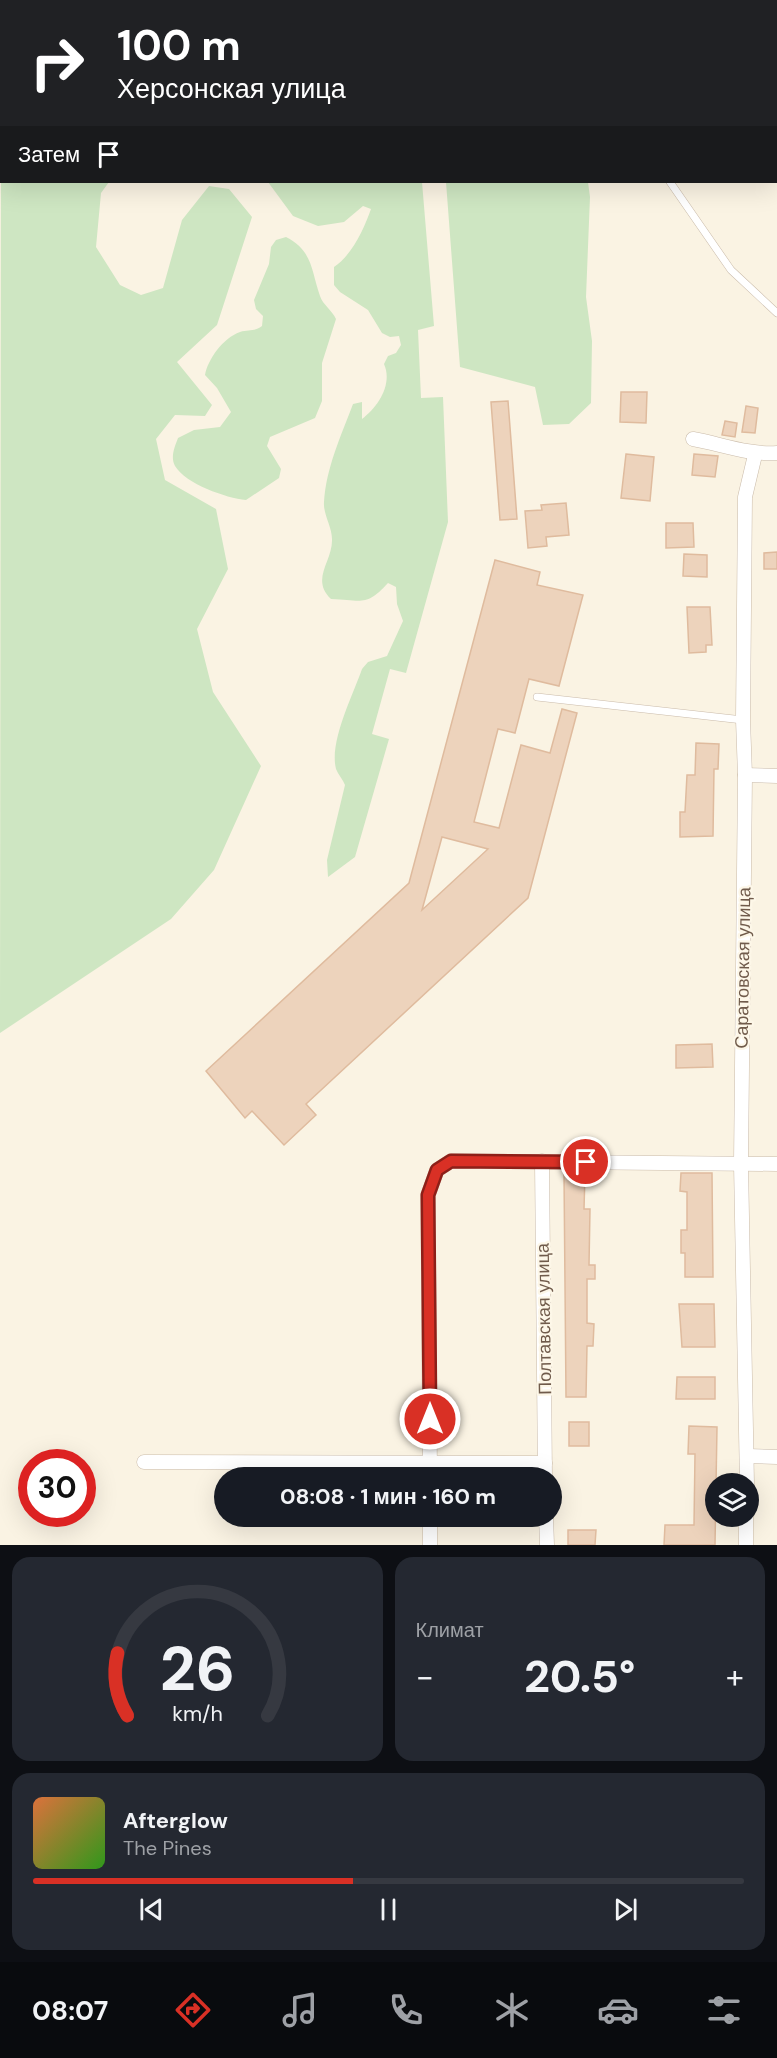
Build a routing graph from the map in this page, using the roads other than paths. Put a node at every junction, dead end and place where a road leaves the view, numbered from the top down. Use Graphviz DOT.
graph roads {
  1 [pos="671,183"];
  2 [pos="777,313"];
  3 [pos="693,439"];
  4 [pos="777,453"];
  5 [pos="755,454"];
  6 [pos="537,696"];
  7 [pos="742,720"];
  8 [pos="745,774"];
  9 [pos="777,776"];
  10 [pos="542,1161"];
  11 [pos="741,1164"];
  12 [pos="777,1164"];
  13 [pos="748,1456"];
  14 [pos="777,1457"];
  15 [pos="144,1462"];
  16 [pos="303,1467"];
  17 [pos="430,1467"];
  18 [pos="545,1467"];
  19 [pos="747,1473"];
  20 [pos="430,1527"];
  21 [pos="546,1527"];
  22 [pos="746,1527"];
  23 [pos="430,1545"];
  24 [pos="547,1545"];
  25 [pos="746,1545"];
  1 -- 2 [label="lane"];
  3 -- 5 [label="street"];
  4 -- 5 [label="street"];
  5 -- 7 [label="street, Саратовская улица"];
  6 -- 7 [label="lane"];
  7 -- 8 [label="street, Саратовская улица"];
  8 -- 9 [label="street"];
  8 -- 11 [label="street, Саратовская улица"];
  10 -- 11 [label="street"];
  10 -- 17 [label="street"];
  10 -- 18 [label="street, Полтавская улица"];
  11 -- 12 [label="street"];
  11 -- 13 [label="street, Саратовская улица"];
  13 -- 14 [label="street"];
  13 -- 19 [label="street, Саратовская улица"];
  15 -- 16 [label="street"];
  20 -- 23 [label="street"];
  21 -- 24 [label="street"];
  22 -- 25 [label="street"];
}
